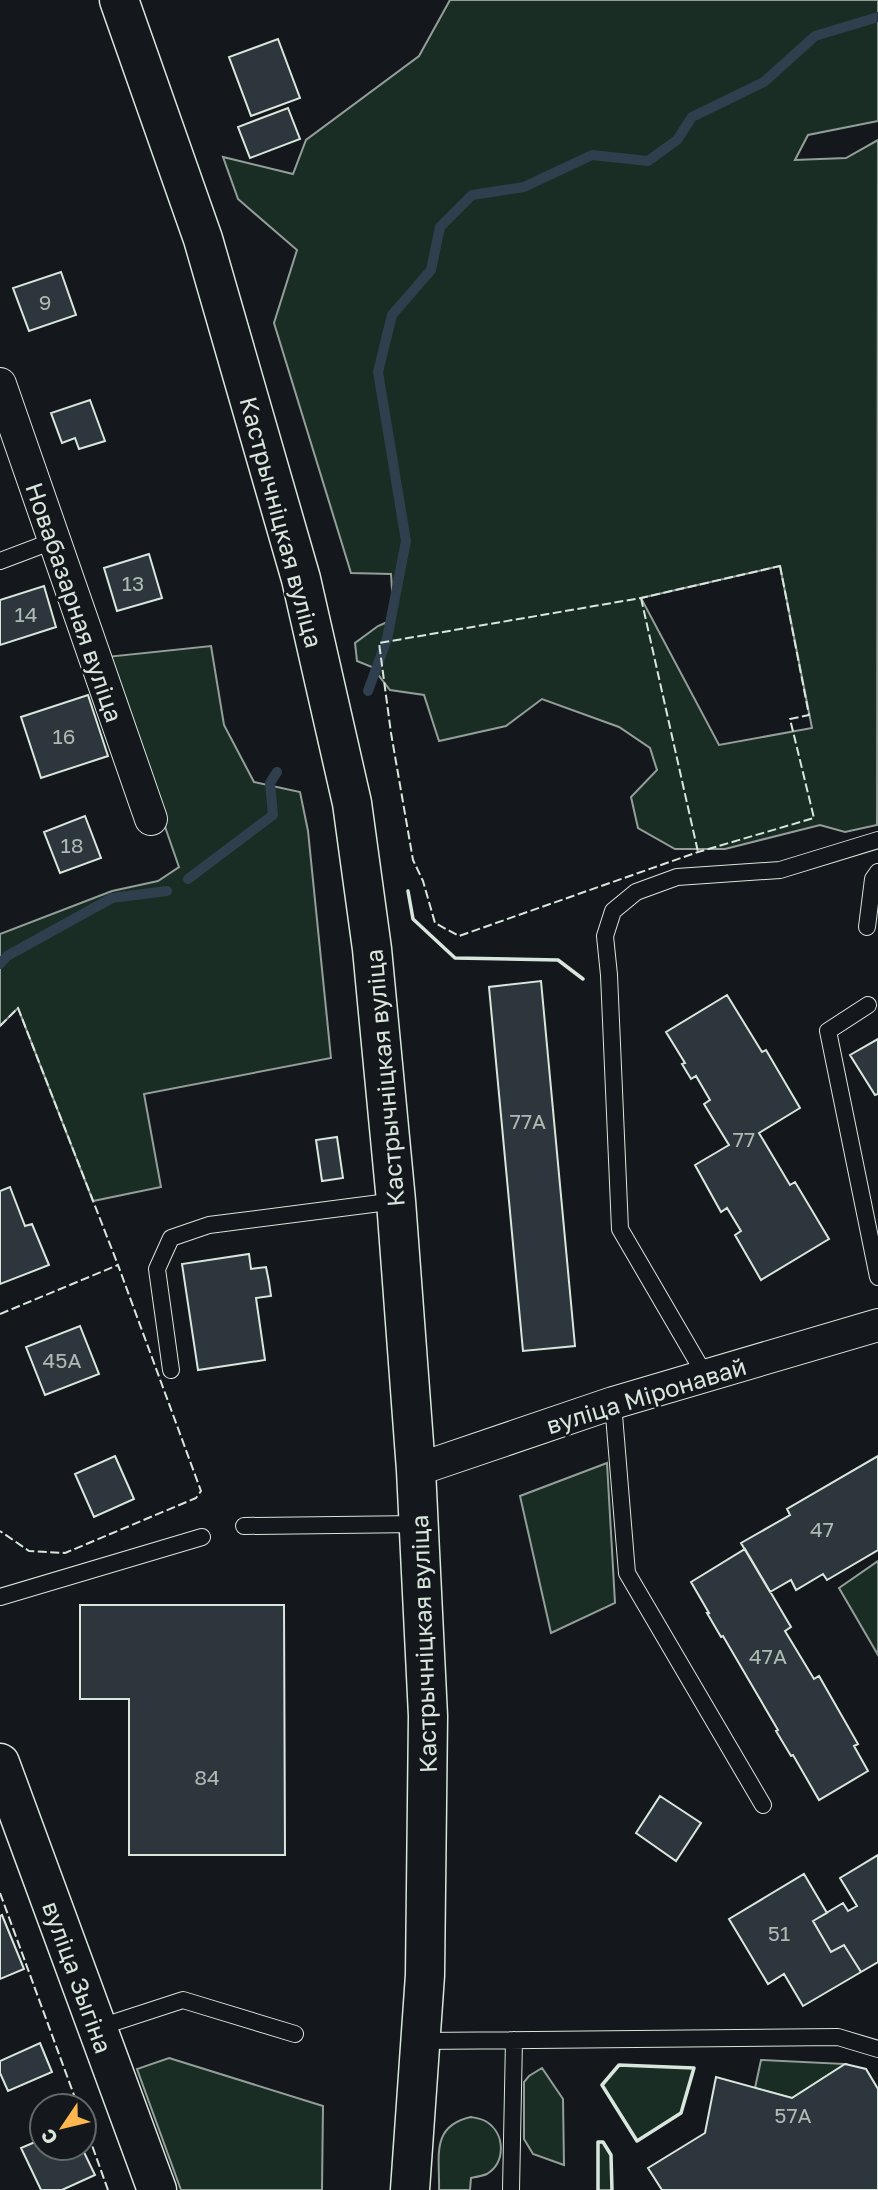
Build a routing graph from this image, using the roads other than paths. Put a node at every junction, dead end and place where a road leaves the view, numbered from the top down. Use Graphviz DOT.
graph roads {
  1 [pos="119,0"];
  2 [pos="0,384"];
  3 [pos="53,541"];
  4 [pos="0,561"];
  5 [pos="151,819"];
  6 [pos="878,840"];
  7 [pos="878,872"];
  8 [pos="867,927"];
  9 [pos="868,1005"];
  10 [pos="396,1201"];
  11 [pos="878,1277"];
  12 [pos="878,1325"];
  13 [pos="171,1370"];
  14 [pos="705,1376"];
  15 [pos="613,1403"];
  16 [pos="416,1470"];
  17 [pos="419,1524"];
  18 [pos="244,1526"];
  19 [pos="202,1537"];
  20 [pos="0,1597"];
  21 [pos="0,1763"];
  22 [pos="763,1805"];
  23 [pos="97,2028"];
  24 [pos="295,2034"];
  25 [pos="514,2040"];
  26 [pos="419,2041"];
  27 [pos="878,2049"];
  28 [pos="157,2190"];
  29 [pos="410,2190"];
  30 [pos="511,2190"];
  1 -- 10 [label="main road, Кастрычніцкая вуліца"];
  2 -- 3 [label="street, Новабазарная вуліца"];
  3 -- 4 [label="lane"];
  3 -- 5 [label="street, Новабазарная вуліца"];
  6 -- 14 [label="lane"];
  7 -- 8 [label="lane"];
  9 -- 11 [label="lane"];
  10 -- 13 [label="lane"];
  10 -- 16 [label="main road, Кастрычніцкая вуліца"];
  12 -- 14 [label="street, вуліца Міронавай"];
  14 -- 15 [label="street, вуліца Міронавай"];
  15 -- 16 [label="street, вуліца Міронавай"];
  15 -- 22 [label="lane"];
  16 -- 17 [label="main road, Кастрычніцкая вуліца"];
  17 -- 18 [label="lane"];
  17 -- 26 [label="main road, Кастрычніцкая вуліца"];
  19 -- 20 [label="lane"];
  21 -- 23 [label="main road, вуліца Зыгіна"];
  23 -- 24 [label="lane"];
  23 -- 28 [label="main road, вуліца Зыгіна"];
  25 -- 26 [label="lane"];
  25 -- 27 [label="lane"];
  25 -- 30 [label="lane"];
  26 -- 29 [label="main road, Кастрычніцкая вуліца"];
}
